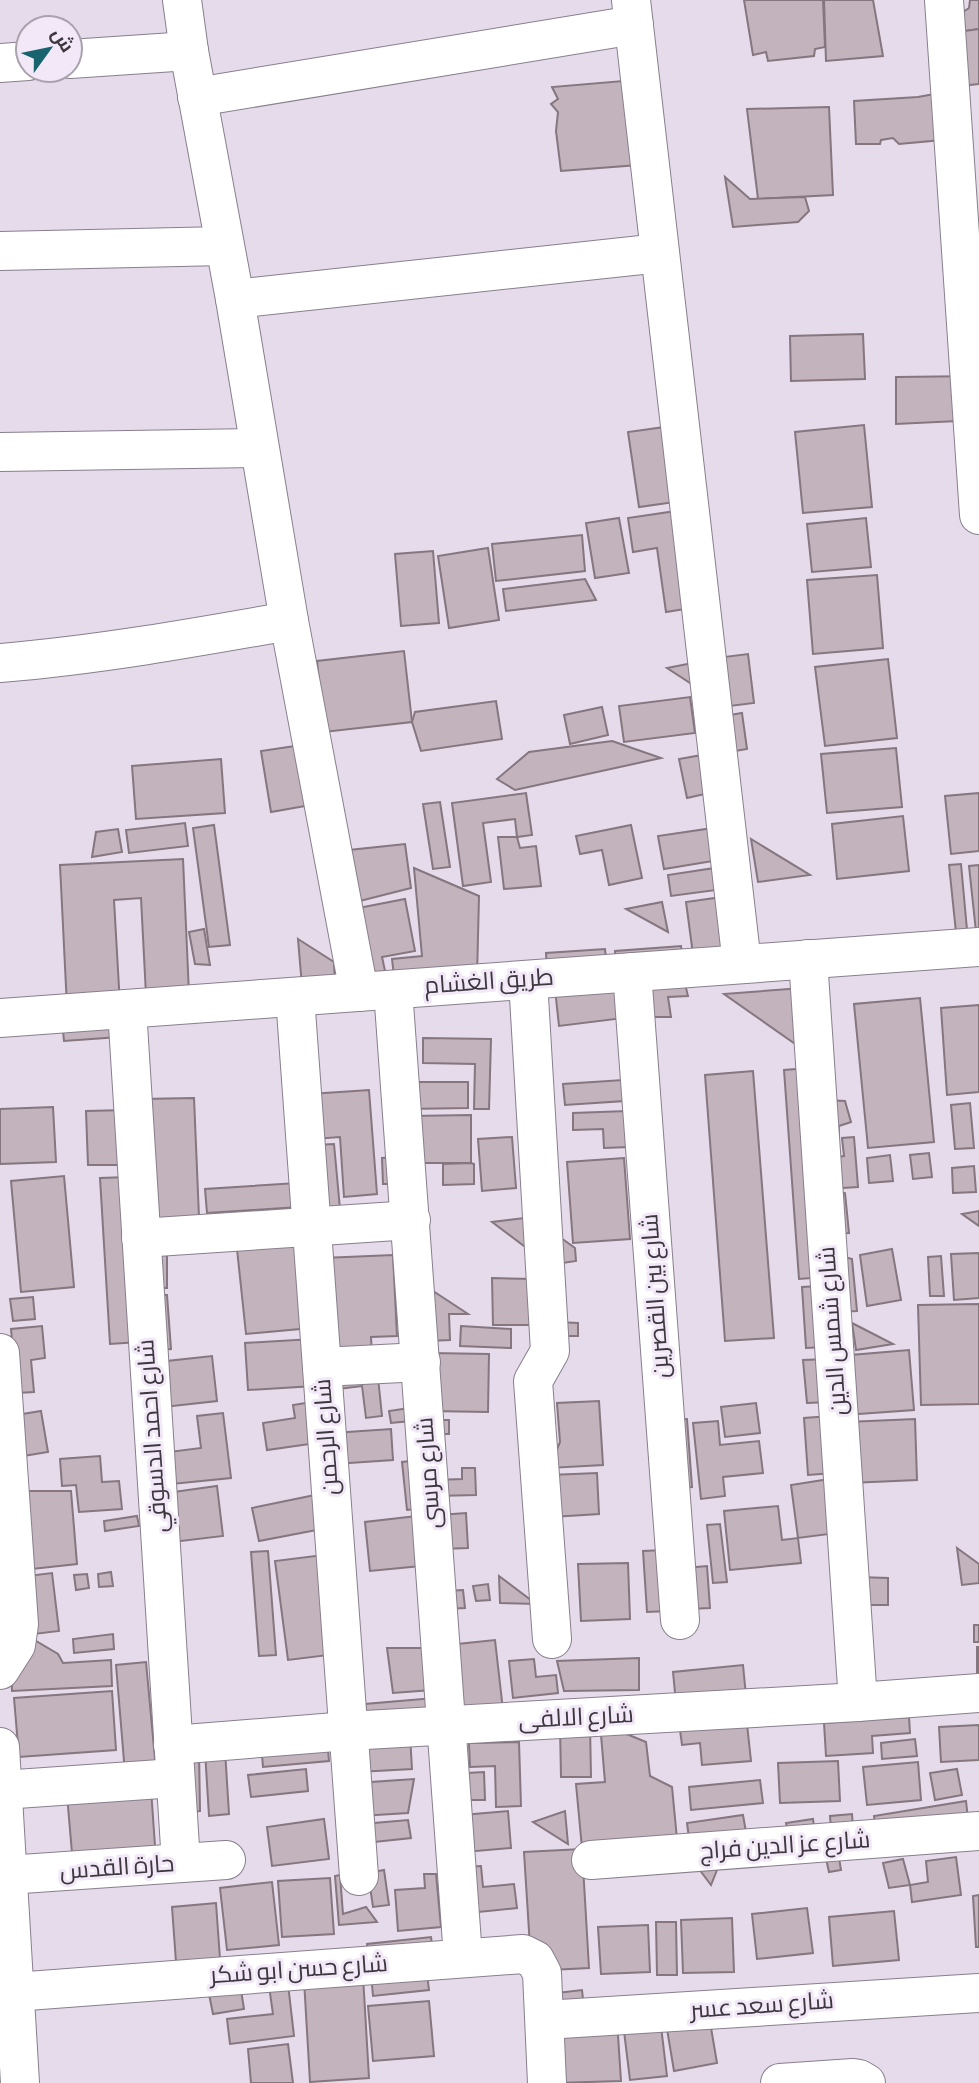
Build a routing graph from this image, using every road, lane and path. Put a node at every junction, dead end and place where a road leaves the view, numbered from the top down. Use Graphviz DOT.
graph roads {
  1 [pos="182,0"];
  2 [pos="944,0"];
  3 [pos="633,13"];
  4 [pos="189,51"];
  5 [pos="84,58"];
  6 [pos="197,97"];
  7 [pos="224,246"];
  8 [pos="0,251"];
  9 [pos="660,253"];
  10 [pos="234,299"];
  11 [pos="259,448"];
  12 [pos="0,452"];
  13 [pos="979,515"];
  14 [pos="289,621"];
  15 [pos="0,663"];
  16 [pos="979,947"];
  17 [pos="808,959"];
  18 [pos="742,964"];
  19 [pos="632,972"];
  20 [pos="528,979"];
  21 [pos="376,991"];
  22 [pos="295,997"];
  23 [pos="127,1009"];
  24 [pos="0,1018"];
  25 [pos="411,1220"];
  26 [pos="312,1227"];
  27 [pos="141,1238"];
  28 [pos="0,1353"];
  29 [pos="421,1362"];
  30 [pos="322,1367"];
  31 [pos="680,1620"];
  32 [pos="552,1639"];
  33 [pos="0,1670"];
  34 [pos="979,1693"];
  35 [pos="858,1702"];
  36 [pos="447,1725"];
  37 [pos="348,1731"];
  38 [pos="0,1747"];
  39 [pos="174,1762"];
  40 [pos="2,1801"];
  41 [pos="979,1831"];
  42 [pos="226,1860"];
  43 [pos="591,1860"];
  44 [pos="181,1863"];
  45 [pos="7,1875"];
  46 [pos="359,1877"];
  47 [pos="463,1957"];
  48 [pos="7,1992"];
  49 [pos="979,1993"];
  50 [pos="545,2020"];
  51 [pos="20,2083"];
  52 [pos="547,2083"];
  53 [pos="780,2083"];
  54 [pos="866,2083"];
  1 -- 4 [label="street, شارع مرسى"];
  2 -- 13 [label="street"];
  3 -- 6 [label="street"];
  3 -- 9 [label="street"];
  4 -- 5 [label="street"];
  4 -- 6 [label="street, شارع مرسى"];
  6 -- 7 [label="street, شارع مرسى"];
  7 -- 8 [label="street"];
  7 -- 10 [label="street, شارع مرسى"];
  9 -- 10 [label="street"];
  9 -- 18 [label="street"];
  10 -- 11 [label="street, شارع مرسى"];
  11 -- 12 [label="street"];
  11 -- 14 [label="street, شارع مرسى"];
  14 -- 15 [label="street"];
  14 -- 21 [label="street, شارع مرسى"];
  16 -- 17 [label="street, طريق الغشام"];
  17 -- 18 [label="street, طريق الغشام"];
  17 -- 35 [label="street, شارع شمس الدين"];
  18 -- 19 [label="street, طريق الغشام"];
  19 -- 20 [label="street, طريق الغشام"];
  19 -- 31 [label="street, شارع بين القصرين"];
  20 -- 21 [label="street, طريق الغشام"];
  20 -- 32 [label="street"];
  21 -- 22 [label="street, طريق الغشام"];
  21 -- 25 [label="street, شارع مرسى"];
  22 -- 23 [label="street, طريق الغشام"];
  22 -- 26 [label="street, شارع الرحمن"];
  23 -- 24 [label="street, طريق الغشام"];
  23 -- 27 [label="street, شارع احمد الدسوقي"];
  25 -- 26 [label="street"];
  25 -- 29 [label="street, شارع مرسى"];
  26 -- 27 [label="street"];
  26 -- 30 [label="street, شارع الرحمن"];
  27 -- 39 [label="street, شارع احمد الدسوقي"];
  28 -- 33 [label="street"];
  29 -- 30 [label="street"];
  29 -- 36 [label="street, شارع مرسى"];
  30 -- 37 [label="street, شارع الرحمن"];
  34 -- 35 [label="street, شارع الالفى"];
  35 -- 36 [label="street, شارع الالفى"];
  36 -- 37 [label="street, شارع الالفى"];
  36 -- 47 [label="street, شارع مرسى"];
  37 -- 39 [label="street, شارع الالفى"];
  37 -- 46 [label="street, شارع الرحمن"];
  38 -- 40 [label="street"];
  39 -- 40 [label="street, شارع الالفى"];
  39 -- 44 [label="street, شارع احمد الدسوقي"];
  40 -- 45 [label="street"];
  41 -- 43 [label="street, شارع عز الدين فراج"];
  42 -- 44 [label="street, حارة القدس"];
  44 -- 45 [label="street, حارة القدس"];
  45 -- 48 [label="street"];
  47 -- 48 [label="street, شارع حسن ابو شكر"];
  47 -- 50 [label="street, شارع حسن ابو شكر"];
  48 -- 51 [label="street"];
  49 -- 50 [label="street, شارع سعد عسر"];
  50 -- 52 [label="street"];
  53 -- 54 [label="street"];
}
